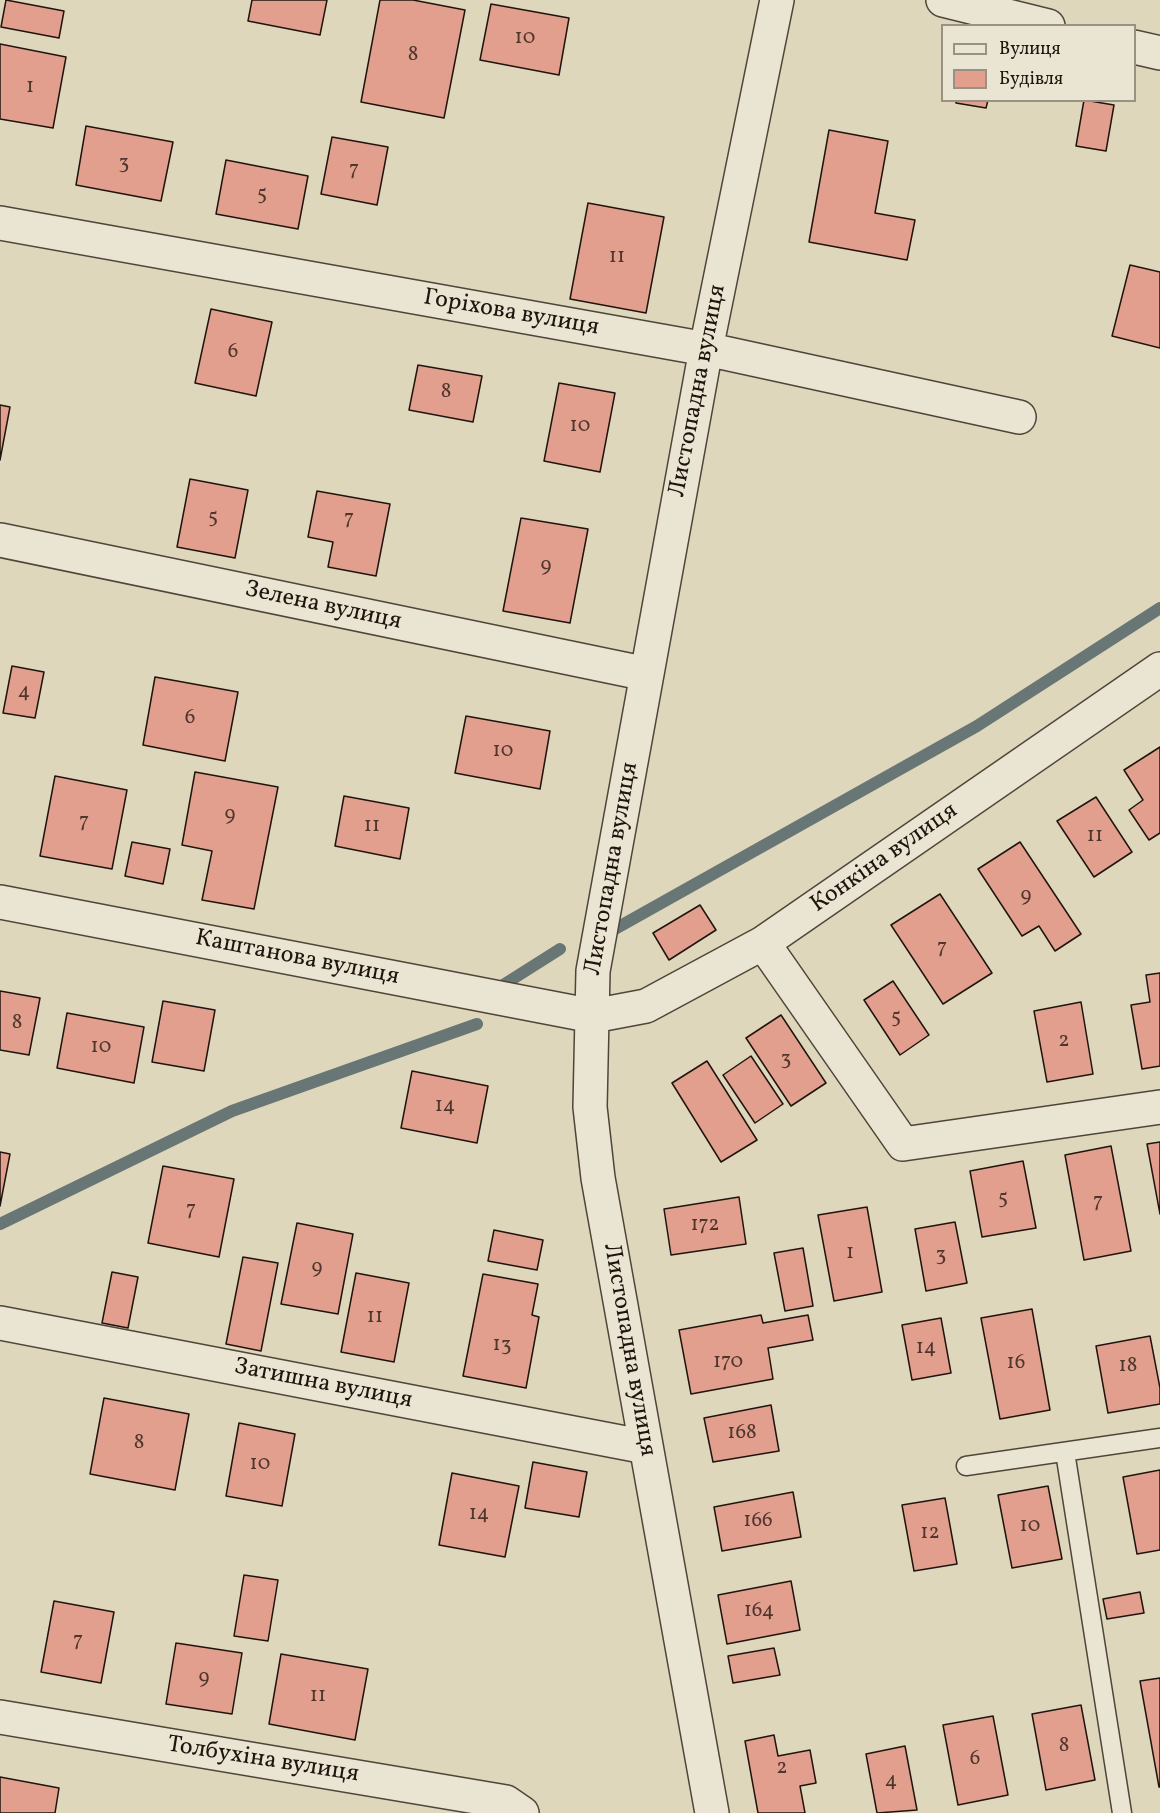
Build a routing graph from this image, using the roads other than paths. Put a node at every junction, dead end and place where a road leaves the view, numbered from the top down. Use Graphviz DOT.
graph roads {
  1 [pos="777,0"];
  2 [pos="943,0"];
  3 [pos="1040,24"];
  4 [pos="1136,47"];
  5 [pos="1160,53"];
  6 [pos="0,223"];
  7 [pos="706,349"];
  8 [pos="1019,417"];
  9 [pos="0,540"];
  10 [pos="1160,669"];
  11 [pos="647,674"];
  12 [pos="0,902"];
  13 [pos="763,943"];
  14 [pos="593,1016"];
  15 [pos="1160,1107"];
  16 [pos="0,1323"];
  17 [pos="1160,1438"];
  18 [pos="646,1447"];
  19 [pos="1065,1452"];
  20 [pos="966,1466"];
  21 [pos="0,1717"];
  22 [pos="522,1813"];
  23 [pos="711,1813"];
  24 [pos="1122,1813"];
  1 -- 7 [label="street, Листопадна вулиця"];
  2 -- 3 [label="street"];
  4 -- 5 [label="street"];
  6 -- 7 [label="street, Горіхова вулиця"];
  7 -- 8 [label="street, Горіхова вулиця"];
  7 -- 11 [label="street, Листопадна вулиця"];
  9 -- 11 [label="street, Зелена вулиця"];
  10 -- 13 [label="street, Конкіна вулиця"];
  11 -- 14 [label="street, Листопадна вулиця"];
  12 -- 14 [label="street, Каштанова вулиця"];
  13 -- 14 [label="street, Конкіна вулиця"];
  13 -- 15 [label="street"];
  14 -- 18 [label="street, Листопадна вулиця"];
  16 -- 18 [label="street, Затишна вулиця"];
  17 -- 19 [label="lane"];
  18 -- 23 [label="street, Листопадна вулиця"];
  19 -- 20 [label="lane"];
  19 -- 24 [label="lane"];
  21 -- 22 [label="street, Толбухіна вулиця"];
}
